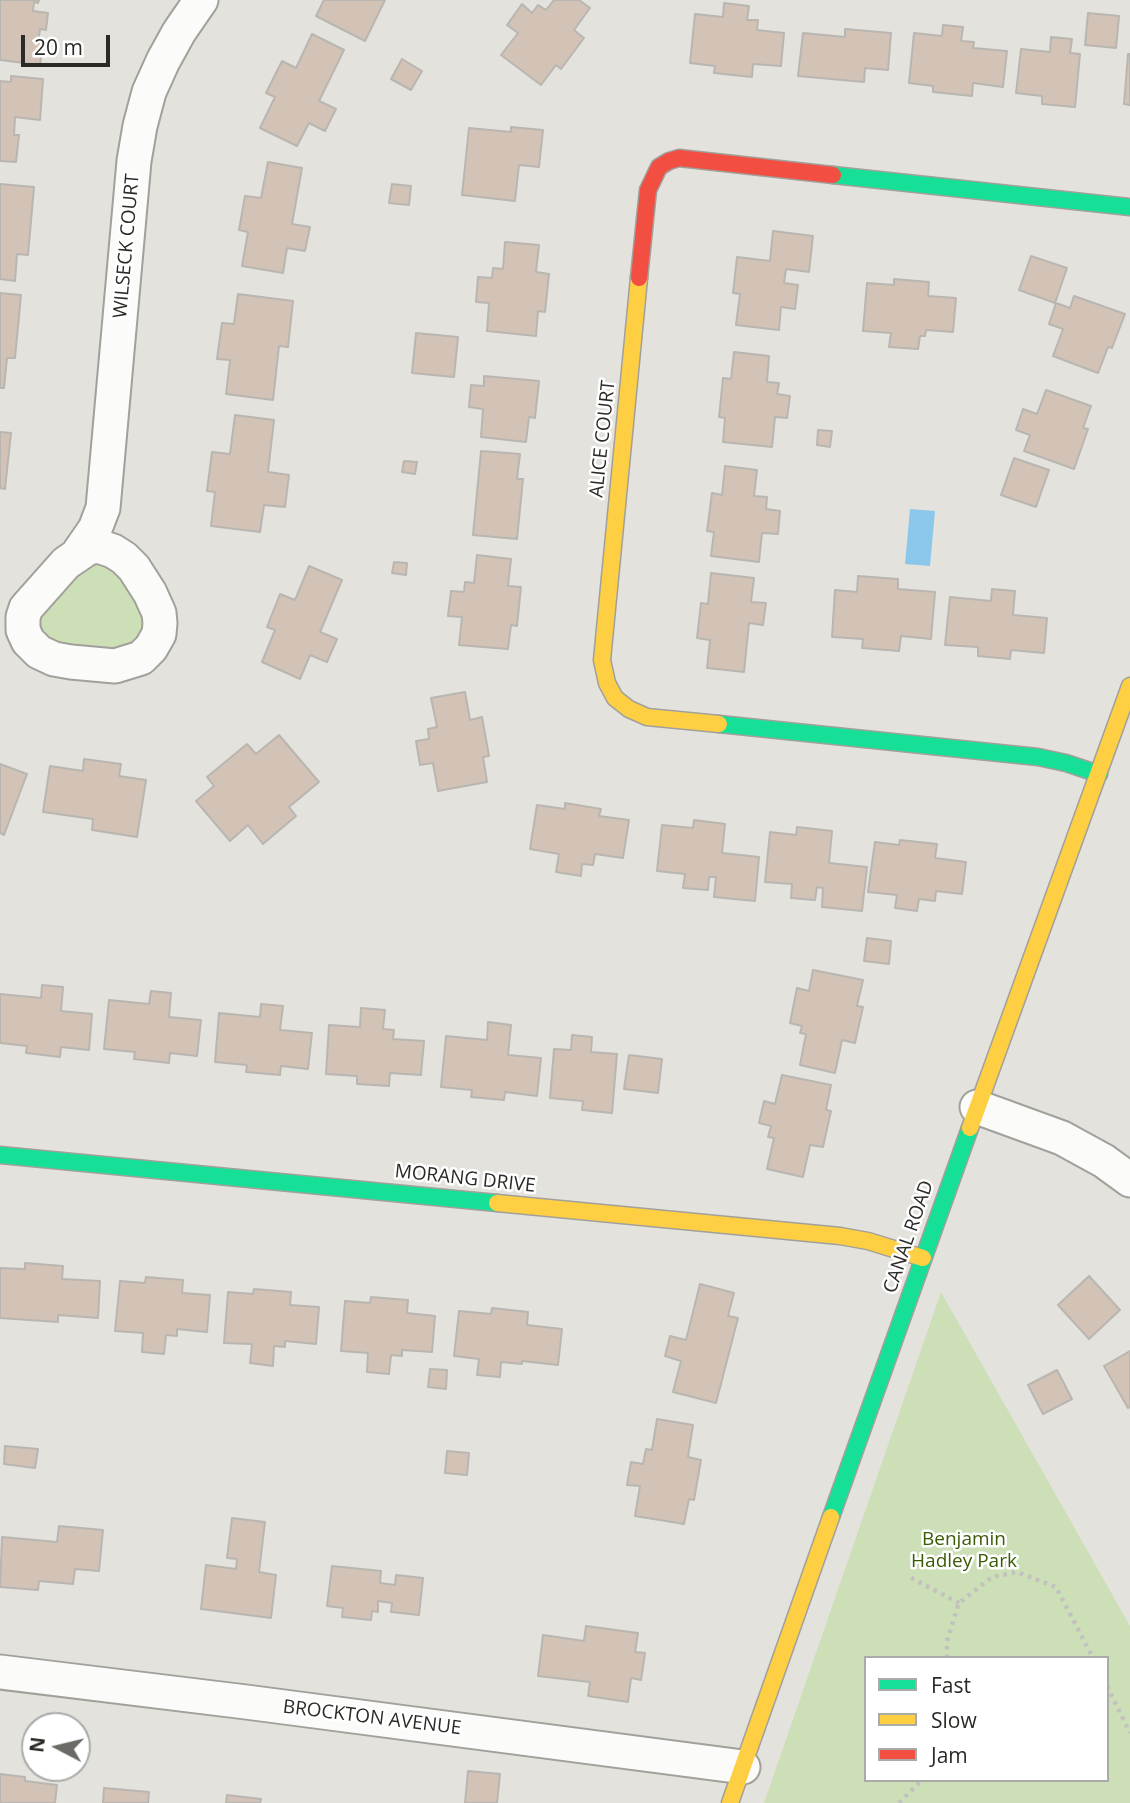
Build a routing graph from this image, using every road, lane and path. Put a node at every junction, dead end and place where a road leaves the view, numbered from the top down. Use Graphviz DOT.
graph roads {
  1 [pos="201,0"];
  2 [pos="1130,207"];
  3 [pos="103,508"];
  4 [pos="77,555"];
  5 [pos="124,558"];
  6 [pos="1130,686"];
  7 [pos="1099,774"];
  8 [pos="977,1107"];
  9 [pos="0,1155"];
  10 [pos="1130,1180"];
  11 [pos="923,1258"];
  12 [pos="911,1578"];
  13 [pos="959,1604"];
  14 [pos="947,1656"];
  15 [pos="1092,1656"];
  16 [pos="0,1672"];
  17 [pos="1109,1690"];
  18 [pos="1130,1733"];
  19 [pos="743,1767"];
  20 [pos="920,1782"];
  21 [pos="730,1803"];
  22 [pos="900,1803"];
  1 -- 3 [label="street, WILSECK COURT"];
  2 -- 7 [label="street, ALICE COURT"];
  3 -- 4 [label="street, WILSECK COURT"];
  3 -- 5 [label="street, WILSECK COURT"];
  4 -- 5 [label="street"];
  4 -- 5 [label="street, WILSECK COURT"];
  6 -- 7 [label="street, CANAL ROAD"];
  7 -- 8 [label="street, CANAL ROAD"];
  8 -- 10 [label="street"];
  8 -- 11 [label="street, CANAL ROAD"];
  9 -- 11 [label="street, MORANG DRIVE"];
  11 -- 19 [label="street, CANAL ROAD"];
  12 -- 13 [label="path"];
  13 -- 14 [label="path"];
  13 -- 15 [label="path"];
  16 -- 19 [label="street, BROCKTON AVENUE"];
  17 -- 18 [label="path"];
  19 -- 21 [label="street, CANAL ROAD"];
  20 -- 22 [label="path"];
}
